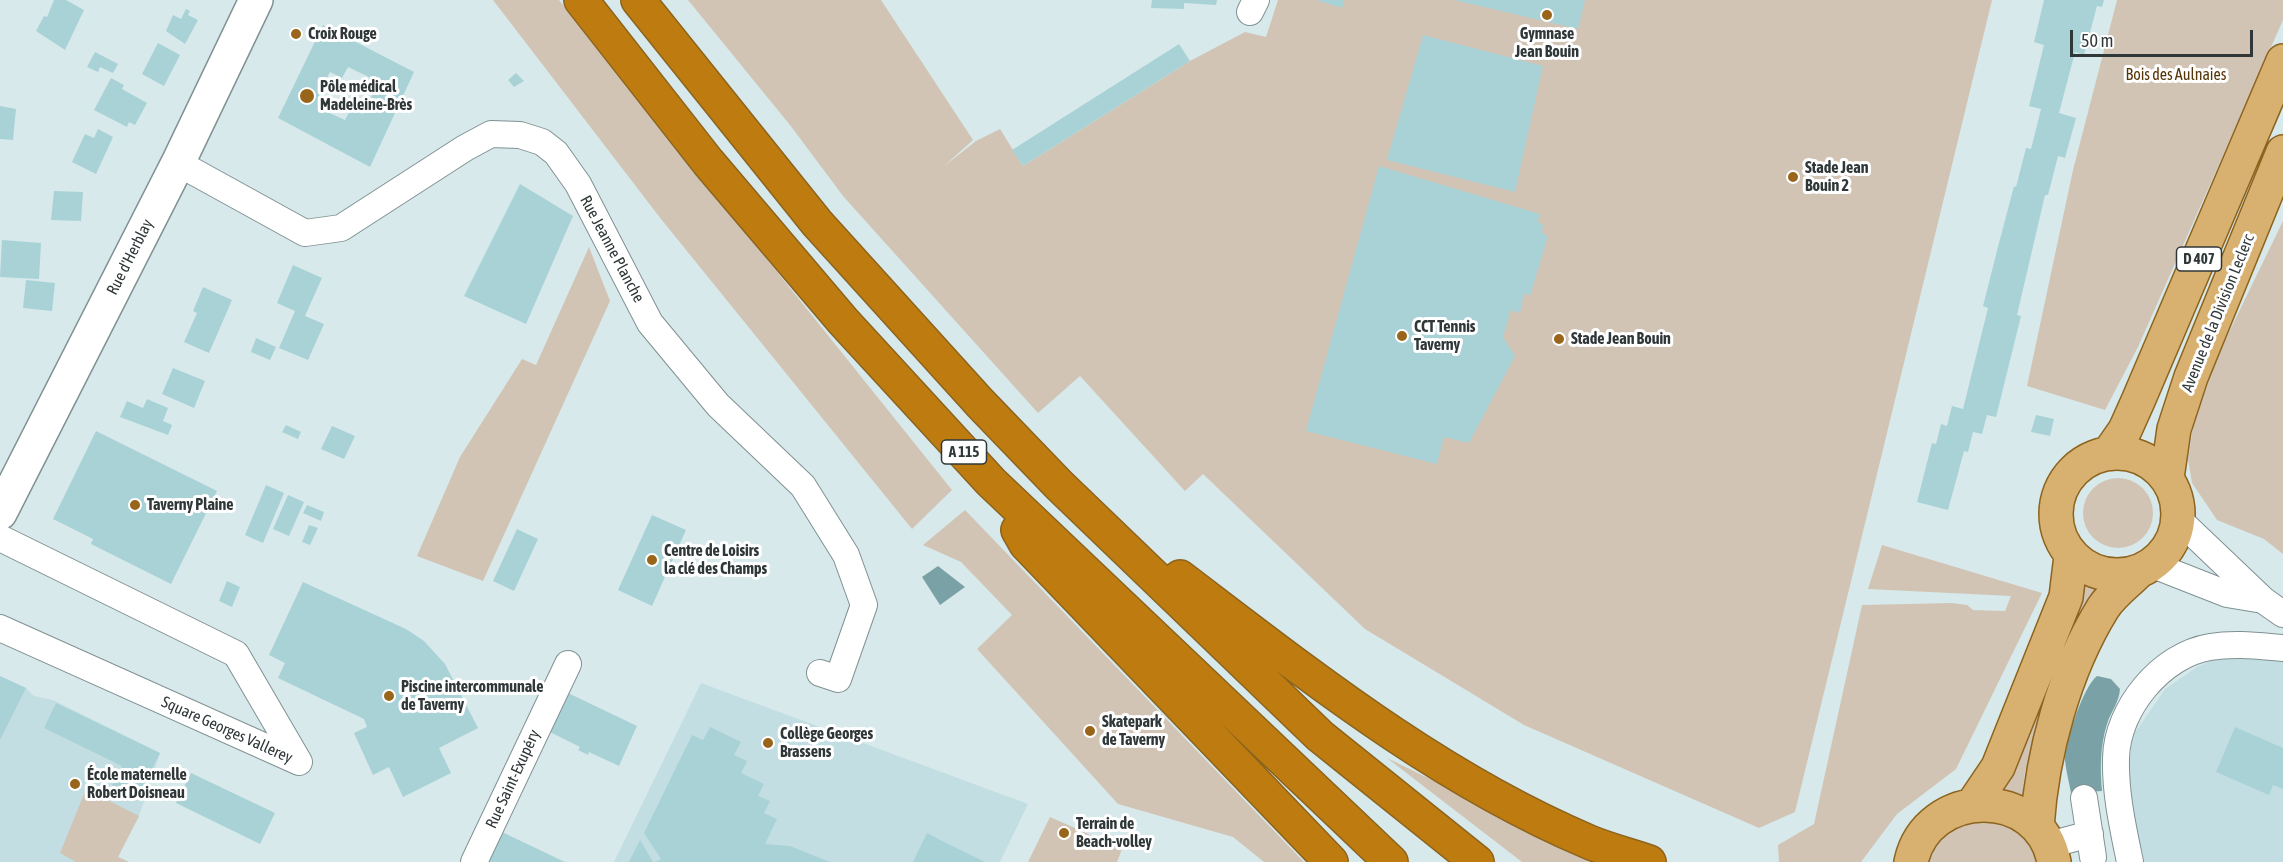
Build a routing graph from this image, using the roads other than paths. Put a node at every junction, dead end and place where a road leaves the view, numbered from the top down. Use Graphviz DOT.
graph roads {
  1 [pos="256,0"];
  2 [pos="581,0"];
  3 [pos="638,0"];
  4 [pos="2283,62"];
  5 [pos="2283,152"];
  6 [pos="178,163"];
  7 [pos="2109,453"];
  8 [pos="2167,478"];
  9 [pos="991,482"];
  10 [pos="1059,484"];
  11 [pos="0,513"];
  12 [pos="2179,520"];
  13 [pos="0,538"];
  14 [pos="2071,556"];
  15 [pos="2146,569"];
  16 [pos="2273,607"];
  17 [pos="0,628"];
  18 [pos="2283,648"];
  19 [pos="568,664"];
  20 [pos="820,673"];
  21 [pos="2084,798"];
  22 [pos="1973,804"];
  23 [pos="2047,844"];
  24 [pos="474,862"];
  25 [pos="1331,862"];
  26 [pos="1391,862"];
  27 [pos="1477,862"];
  28 [pos="1649,862"];
  29 [pos="1911,862"];
  30 [pos="2130,862"];
  1 -- 6 [label="main road, Rue d'Herblay"];
  2 -- 9 [label="highway, A 115"];
  3 -- 10 [label="highway, A 115"];
  4 -- 7 [label="main road, D 407"];
  5 -- 8 [label="main road, Avenue de la Division Leclerc / D 407"];
  6 -- 11 [label="main road, Rue d'Herblay"];
  6 -- 20 [label="street, Rue Jeanne Planche"];
  7 -- 8 [label="main road"];
  7 -- 14 [label="main road"];
  8 -- 12 [label="main road"];
  9 -- 25 [label="highway"];
  9 -- 26 [label="highway, A 115"];
  10 -- 27 [label="highway, A 115"];
  10 -- 28 [label="highway"];
  12 -- 15 [label="main road"];
  12 -- 16 [label="street"];
  13 -- 17 [label="street, Square Georges Vallerey"];
  14 -- 15 [label="main road"];
  14 -- 22 [label="main road"];
  15 -- 16 [label="street"];
  15 -- 23 [label="main road"];
  18 -- 30 [label="street"];
  19 -- 24 [label="street, Rue Saint-Exupéry"];
  21 -- 23 [label="street"];
  22 -- 23 [label="main road"];
  22 -- 29 [label="main road"];
}
